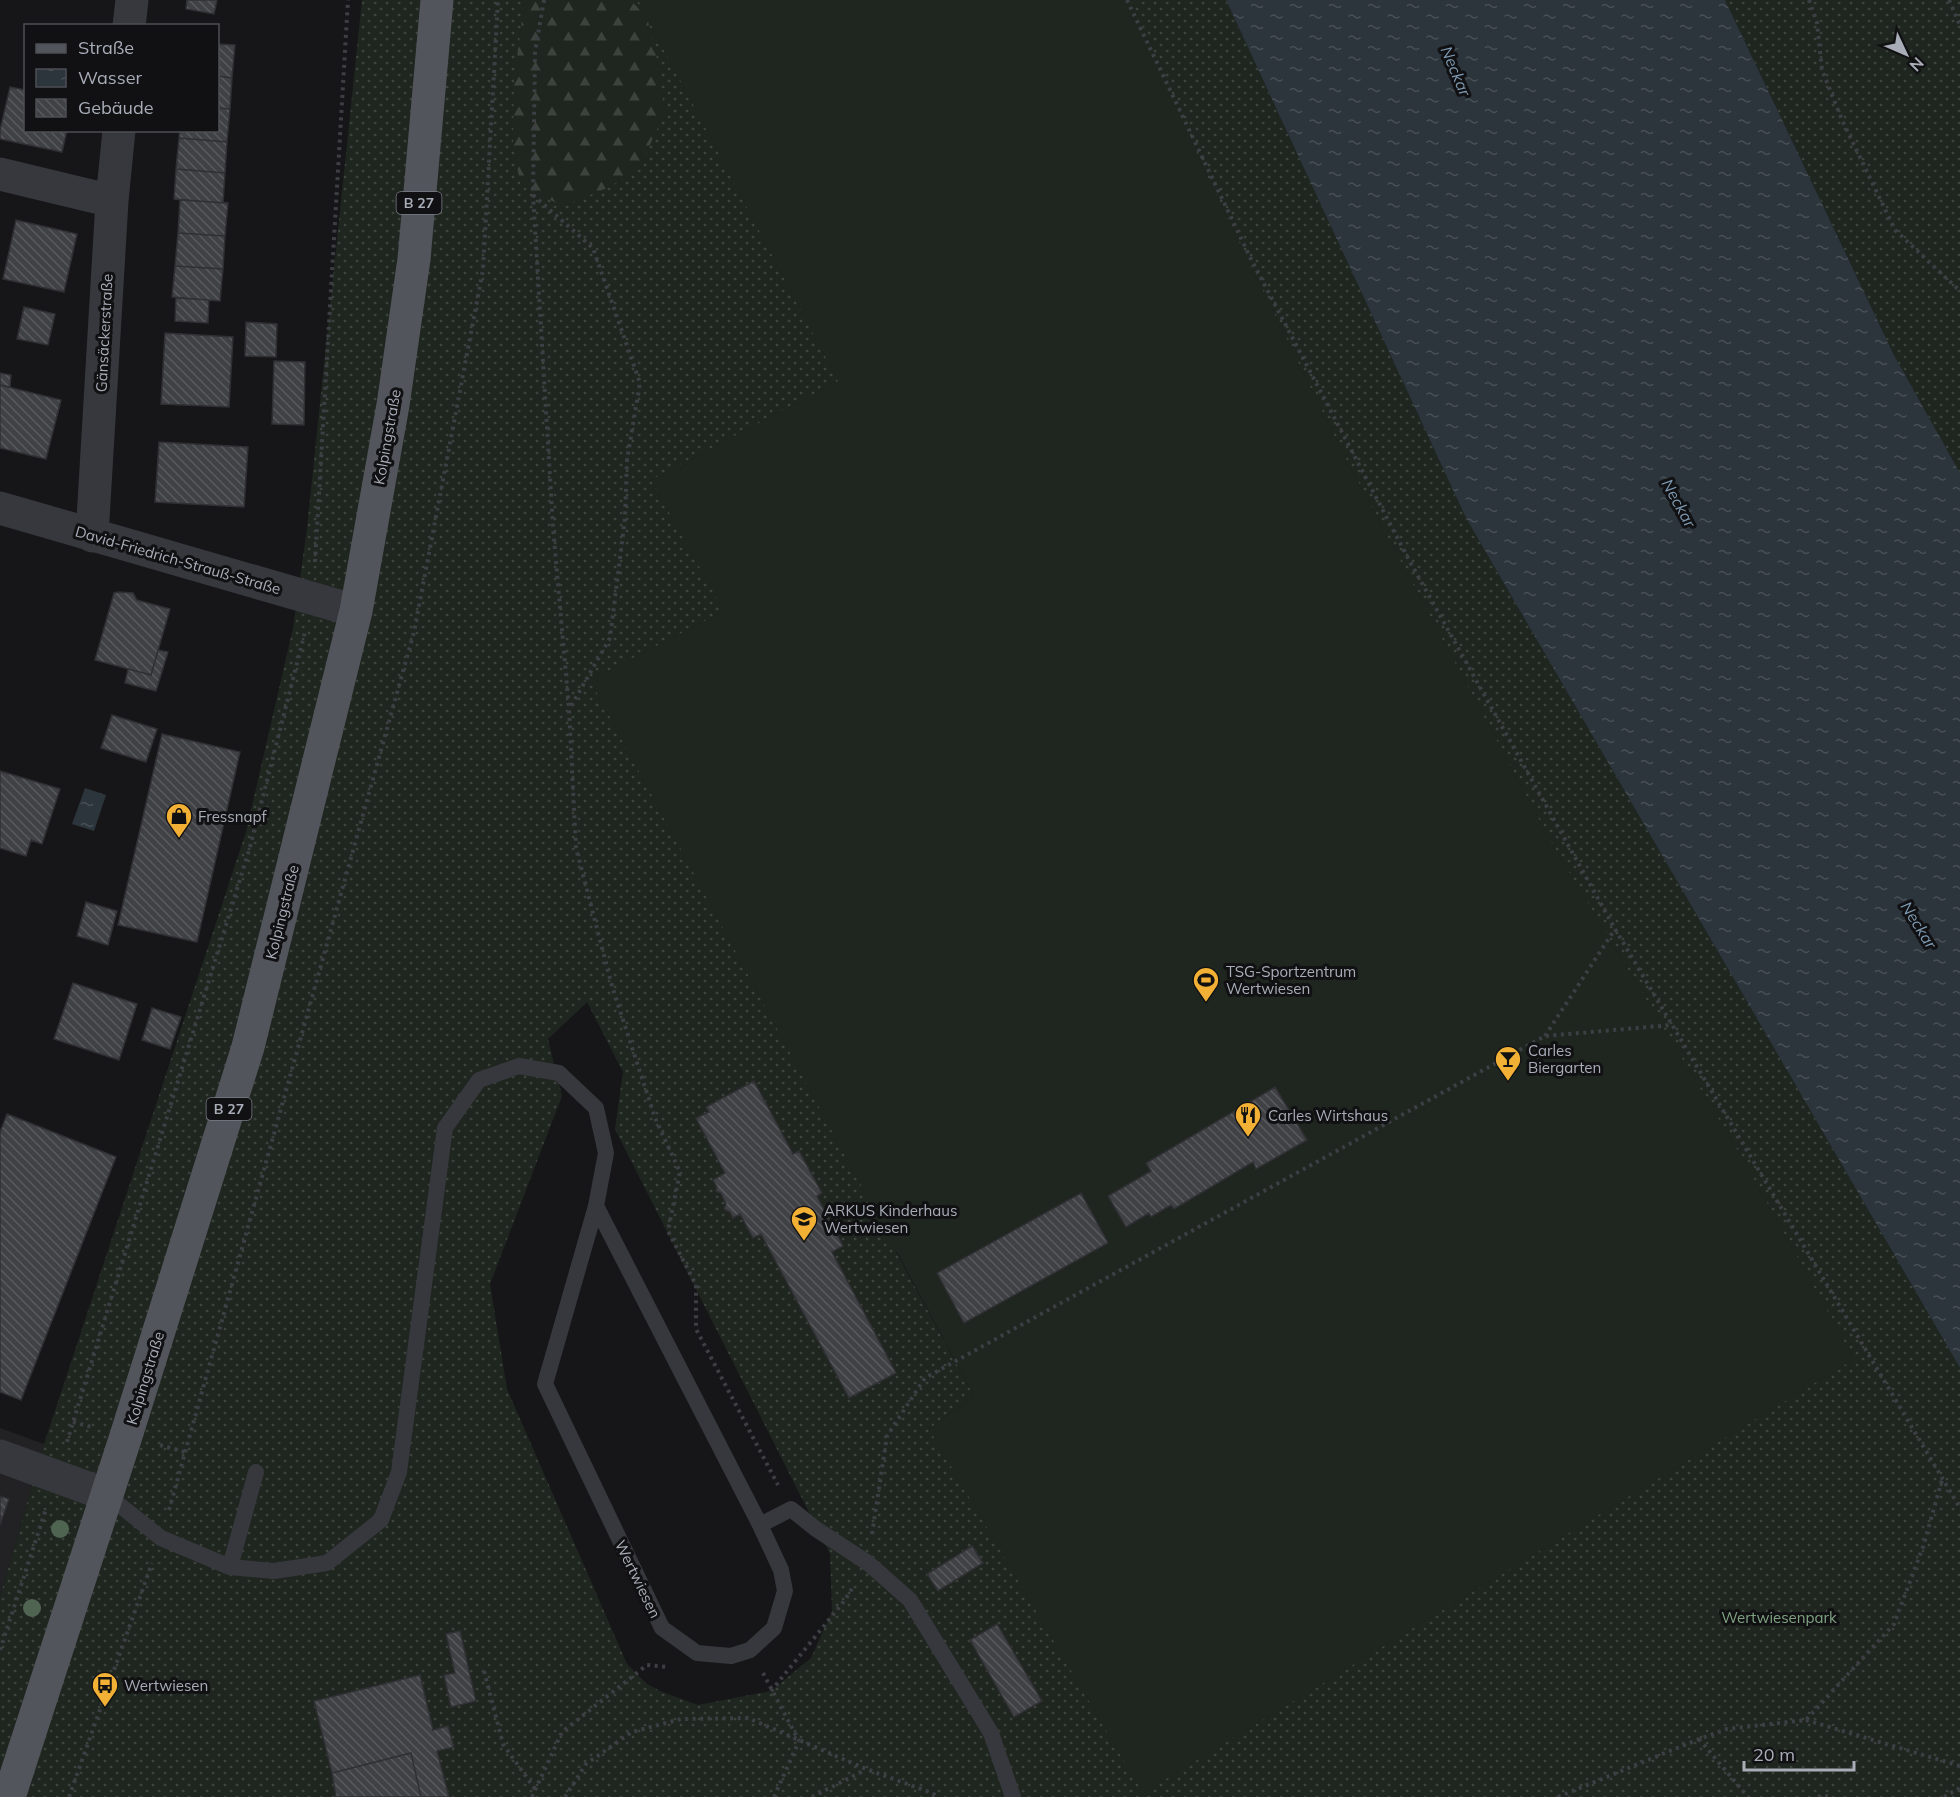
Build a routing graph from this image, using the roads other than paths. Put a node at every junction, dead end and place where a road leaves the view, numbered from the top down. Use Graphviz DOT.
graph roads {
  1 [pos="132,0"];
  2 [pos="437,0"];
  3 [pos="129,24"];
  4 [pos="119,132"];
  5 [pos="0,174"];
  6 [pos="112,201"];
  7 [pos="0,508"];
  8 [pos="92,536"];
  9 [pos="356,610"];
  10 [pos="596,1206"];
  11 [pos="0,1456"];
  12 [pos="256,1472"];
  13 [pos="107,1495"];
  14 [pos="760,1525"];
  15 [pos="230,1567"];
  16 [pos="9,1797"];
  17 [pos="1013,1797"];
  1 -- 3 [label="street"];
  2 -- 9 [label="main road, Kolpingstraße / B 27"];
  4 -- 6 [label="street, Gänsäckerstraße"];
  5 -- 6 [label="street"];
  6 -- 8 [label="street, Gänsäckerstraße"];
  7 -- 8 [label="street, David-Friedrich-Strauß-Straße"];
  8 -- 9 [label="street, David-Friedrich-Strauß-Straße"];
  9 -- 13 [label="main road, Kolpingstraße / B 27"];
  10 -- 14 [label="lane"];
  10 -- 14 [label="lane, Wertwiesen"];
  10 -- 15 [label="lane, Wertwiesen"];
  11 -- 13 [label="street"];
  12 -- 15 [label="lane"];
  13 -- 15 [label="lane, Wertwiesen"];
  13 -- 16 [label="main road, Kolpingstraße / B 27"];
  14 -- 17 [label="lane"];
}
